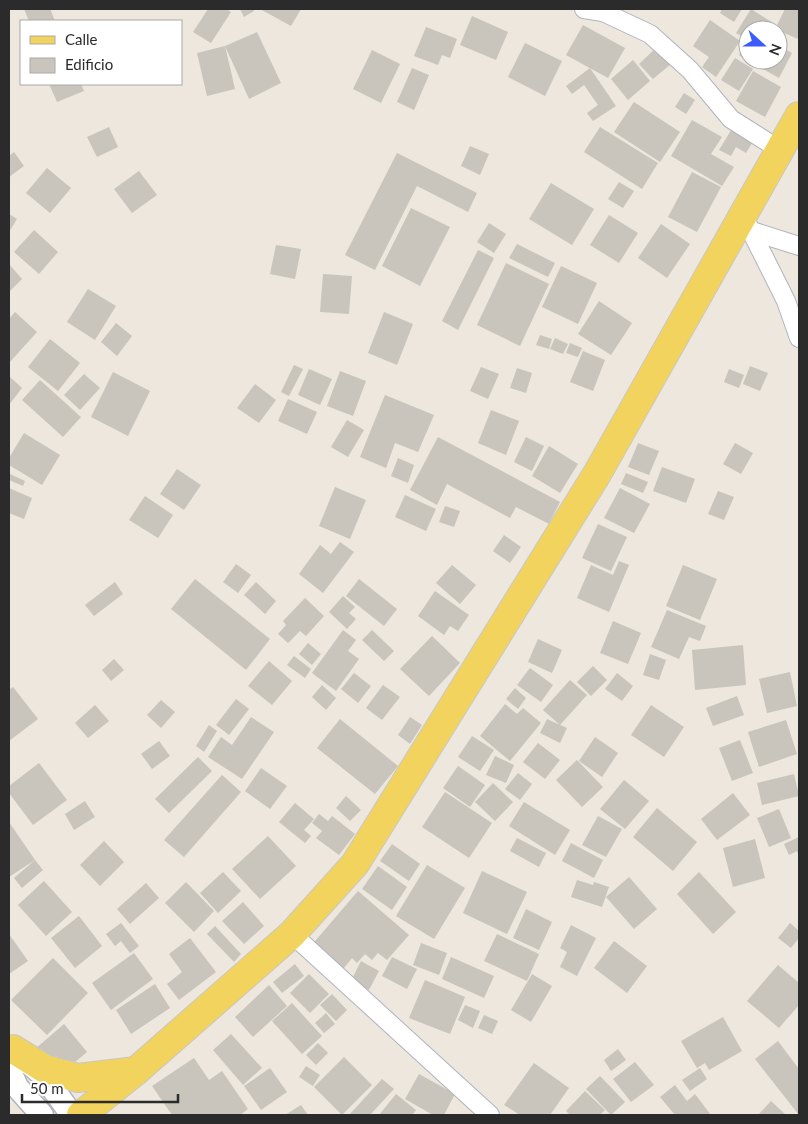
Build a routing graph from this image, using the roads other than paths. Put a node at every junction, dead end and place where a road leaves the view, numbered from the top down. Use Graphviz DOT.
graph roads {
  1 [pos="584,9"];
  2 [pos="799,116"];
  3 [pos="780,150"];
  4 [pos="748,223"];
  5 [pos="799,246"];
  6 [pos="799,338"];
  7 [pos="292,934"];
  8 [pos="10,1055"];
  9 [pos="136,1071"];
  10 [pos="42,1115"];
  11 [pos="72,1115"];
  12 [pos="82,1115"];
  13 [pos="490,1115"];
  1 -- 3 [label="street"];
  2 -- 3 [label="main road"];
  3 -- 4 [label="main road"];
  4 -- 5 [label="street"];
  4 -- 6 [label="street"];
  4 -- 7 [label="main road"];
  7 -- 9 [label="main road"];
  7 -- 13 [label="street"];
  8 -- 9 [label="main road"];
  8 -- 10 [label="street"];
  8 -- 11 [label="street"];
  9 -- 12 [label="main road"];
}
